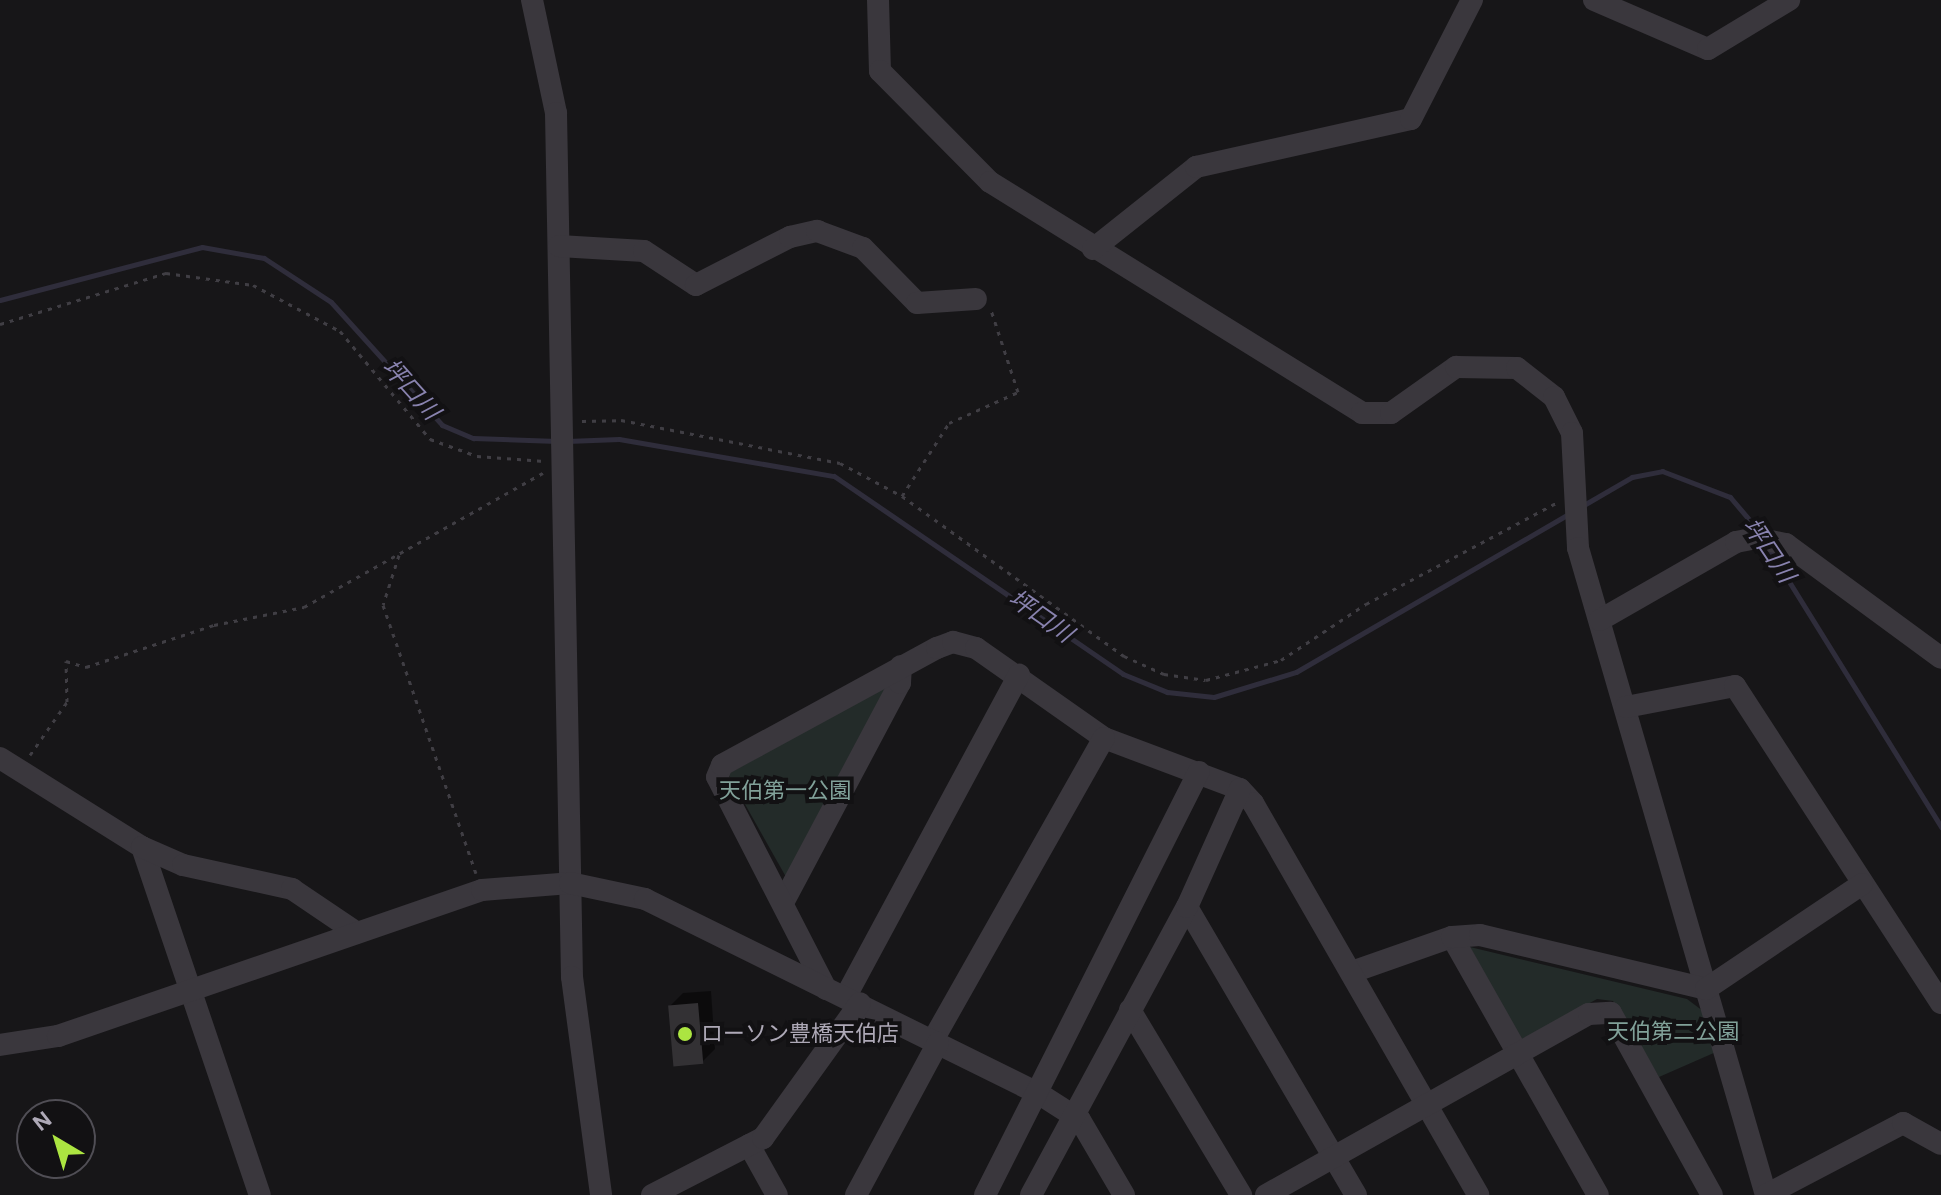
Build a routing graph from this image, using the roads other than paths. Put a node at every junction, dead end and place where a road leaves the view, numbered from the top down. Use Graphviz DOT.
graph roads {
  1 [pos="532,0"];
  2 [pos="878,0"];
  3 [pos="1472,0"];
  4 [pos="1594,0"];
  5 [pos="1789,0"];
  6 [pos="559,246"];
  7 [pos="1093,249"];
  8 [pos="976,299"];
  9 [pos="1600,620"];
  10 [pos="1941,658"];
  11 [pos="901,666"];
  12 [pos="1019,675"];
  13 [pos="1626,707"];
  14 [pos="1104,738"];
  15 [pos="0,758"];
  16 [pos="1199,772"];
  17 [pos="1240,789"];
  18 [pos="142,847"];
  19 [pos="570,883"];
  20 [pos="1862,884"];
  21 [pos="785,899"];
  22 [pos="1187,907"];
  23 [pos="357,933"];
  24 [pos="1452,937"];
  25 [pos="1352,972"];
  26 [pos="1706,989"];
  27 [pos="187,990"];
  28 [pos="844,996"];
  29 [pos="1941,1003"];
  30 [pos="1130,1010"];
  31 [pos="936,1041"];
  32 [pos="0,1045"];
  33 [pos="1517,1054"];
  34 [pos="1041,1095"];
  35 [pos="1427,1104"];
  36 [pos="1072,1115"];
  37 [pos="1941,1144"];
  38 [pos="749,1145"];
  39 [pos="1334,1156"];
  40 [pos="260,1195"];
  41 [pos="601,1195"];
  42 [pos="652,1195"];
  43 [pos="777,1195"];
  44 [pos="856,1195"];
  45 [pos="985,1195"];
  46 [pos="1031,1195"];
  47 [pos="1124,1195"];
  48 [pos="1241,1195"];
  49 [pos="1266,1195"];
  50 [pos="1356,1195"];
  51 [pos="1478,1195"];
  52 [pos="1598,1195"];
  53 [pos="1712,1195"];
  54 [pos="1766,1195"];
  1 -- 6 [label="street"];
  2 -- 7 [label="street"];
  3 -- 7 [label="street"];
  4 -- 5 [label="street"];
  6 -- 8 [label="street"];
  6 -- 19 [label="street"];
  7 -- 9 [label="street"];
  9 -- 10 [label="street"];
  9 -- 13 [label="street"];
  11 -- 12 [label="street"];
  11 -- 21 [label="street"];
  11 -- 21 [label="street"];
  12 -- 14 [label="street"];
  12 -- 28 [label="street"];
  13 -- 20 [label="street"];
  13 -- 26 [label="street"];
  14 -- 16 [label="street"];
  14 -- 31 [label="street"];
  15 -- 18 [label="street"];
  16 -- 17 [label="street"];
  16 -- 34 [label="street"];
  17 -- 22 [label="street"];
  17 -- 25 [label="street"];
  18 -- 23 [label="street"];
  18 -- 27 [label="street"];
  19 -- 23 [label="street"];
  19 -- 28 [label="street"];
  19 -- 41 [label="street"];
  20 -- 26 [label="street"];
  20 -- 29 [label="street"];
  21 -- 28 [label="street"];
  22 -- 30 [label="street"];
  22 -- 39 [label="street"];
  23 -- 27 [label="street"];
  24 -- 25 [label="street"];
  24 -- 26 [label="street"];
  24 -- 33 [label="street"];
  25 -- 35 [label="street"];
  26 -- 54 [label="street"];
  27 -- 32 [label="street"];
  27 -- 40 [label="street"];
  28 -- 31 [label="street"];
  28 -- 38 [label="street"];
  30 -- 36 [label="street"];
  30 -- 48 [label="street"];
  31 -- 34 [label="street"];
  31 -- 44 [label="street"];
  33 -- 35 [label="street"];
  33 -- 52 [label="street"];
  33 -- 53 [label="street"];
  34 -- 36 [label="street"];
  34 -- 45 [label="street"];
  35 -- 39 [label="street"];
  35 -- 51 [label="street"];
  36 -- 46 [label="street"];
  36 -- 47 [label="street"];
  37 -- 54 [label="street"];
  38 -- 42 [label="street"];
  38 -- 43 [label="street"];
  39 -- 49 [label="street"];
  39 -- 50 [label="street"];
}
